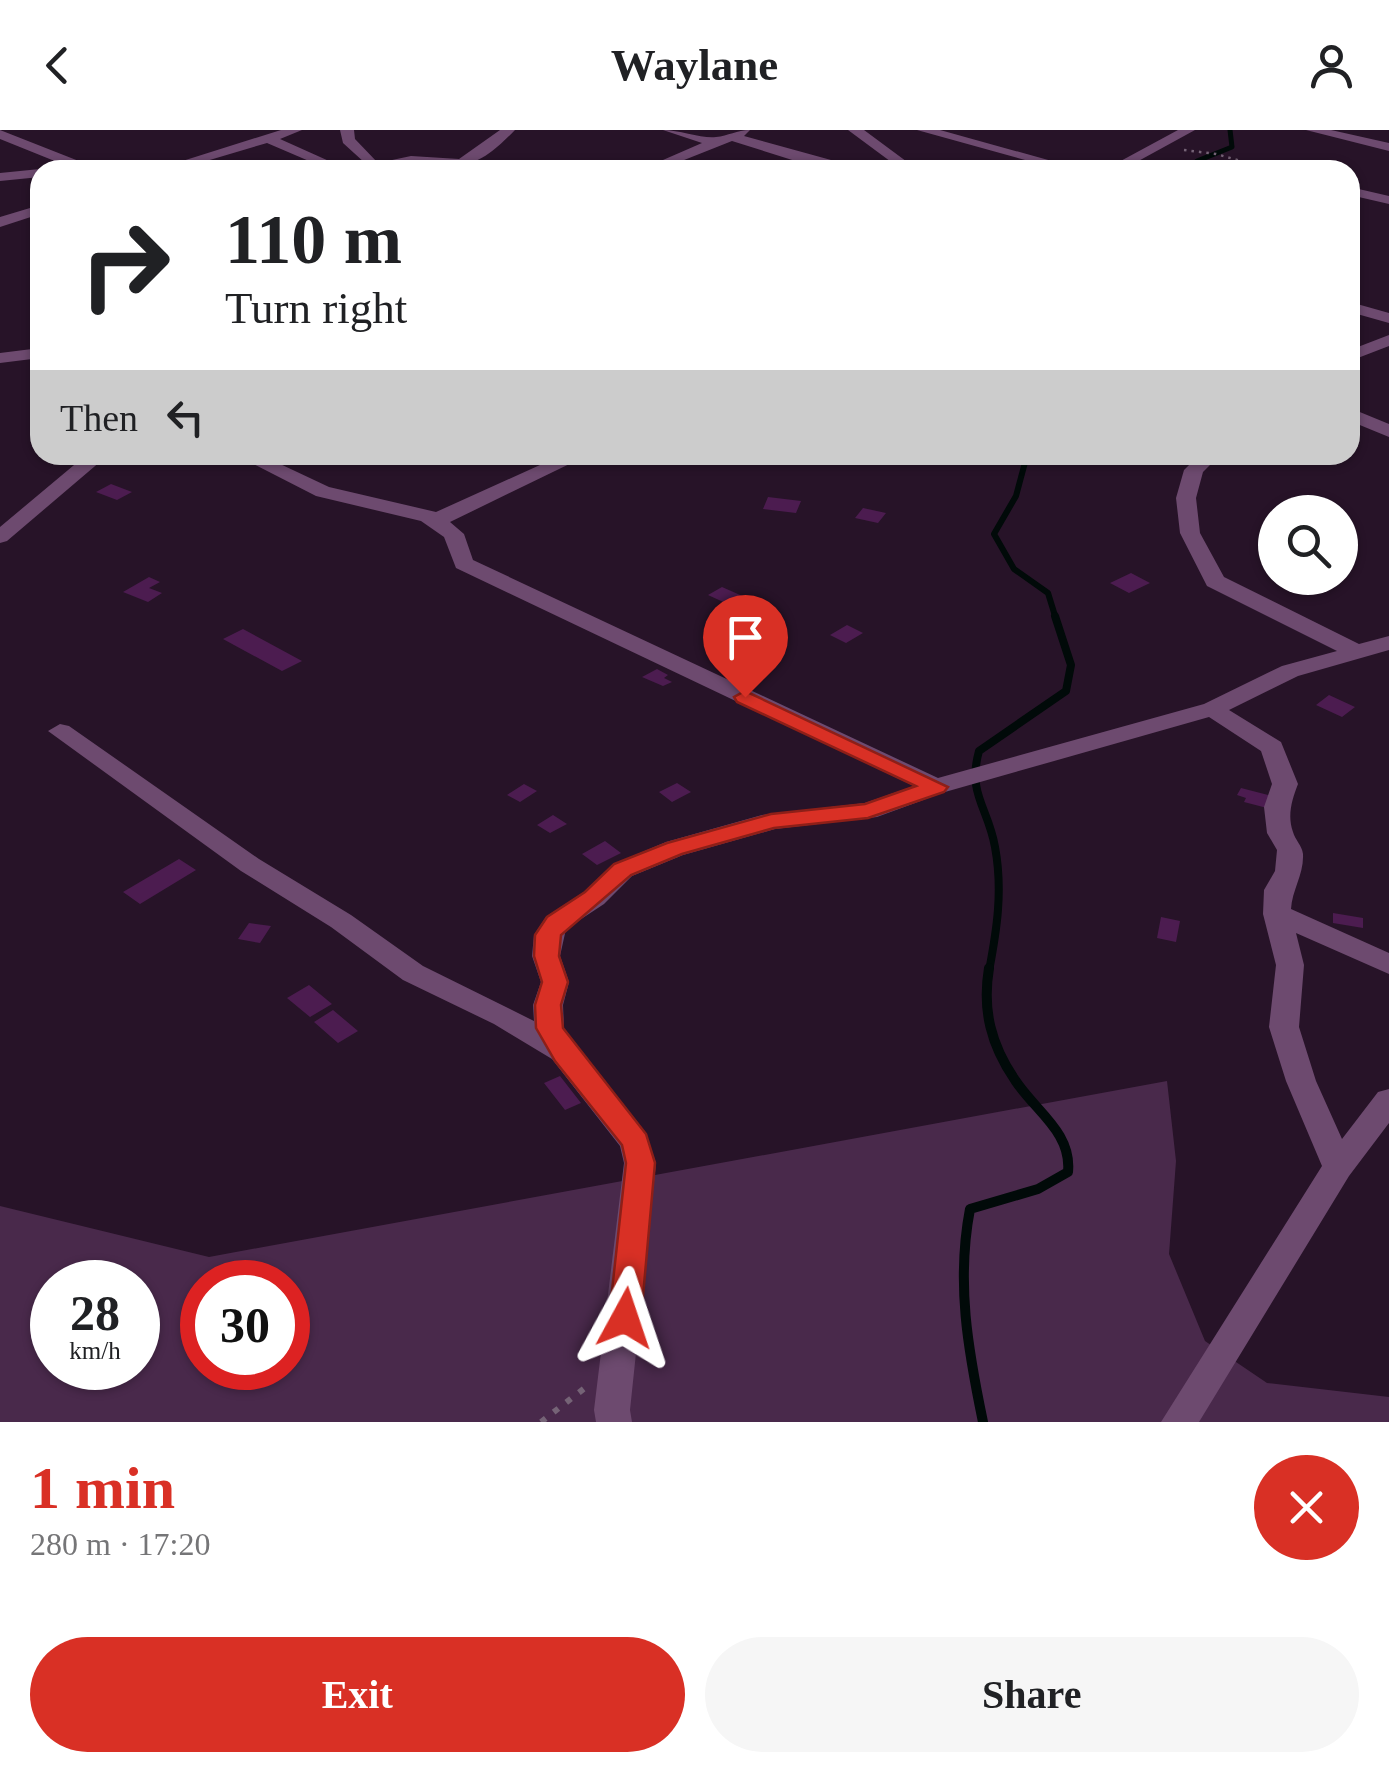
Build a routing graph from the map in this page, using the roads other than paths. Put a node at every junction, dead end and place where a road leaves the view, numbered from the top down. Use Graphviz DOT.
graph roads {
  1 [pos="295,130"];
  2 [pos="347,130"];
  3 [pos="508,130"];
  4 [pos="670,130"];
  5 [pos="746,130"];
  6 [pos="855,130"];
  7 [pos="924,130"];
  8 [pos="1188,130"];
  9 [pos="1313,130"];
  10 [pos="0,134"];
  11 [pos="730,136"];
  12 [pos="266,138"];
  13 [pos="714,142"];
  14 [pos="1389,147"];
  15 [pos="64,160"];
  16 [pos="194,160"];
  17 [pos="318,160"];
  18 [pos="370,160"];
  19 [pos="471,160"];
  20 [pos="671,160"];
  21 [pos="815,160"];
  22 [pos="897,160"];
  23 [pos="1039,160"];
  24 [pos="1128,160"];
  25 [pos="30,174"];
  26 [pos="0,177"];
  27 [pos="1360,193"];
  28 [pos="1389,200"];
  29 [pos="30,212"];
  30 [pos="0,222"];
  31 [pos="1360,310"];
  32 [pos="1389,318"];
  33 [pos="1389,340"];
  34 [pos="1360,352"];
  35 [pos="30,354"];
  36 [pos="0,358"];
  37 [pos="1360,418"];
  38 [pos="1389,431"];
  39 [pos="86,465"];
  40 [pos="267,465"];
  41 [pos="556,465"];
  42 [pos="1199,465"];
  43 [pos="434,521"];
  44 [pos="0,538"];
  45 [pos="1389,644"];
  46 [pos="1357,652"];
  47 [pos="1212,709"];
  48 [pos="60,730"];
  49 [pos="936,787"];
  50 [pos="1277,914"];
  51 [pos="1389,964"];
  52 [pos="564,1054"];
  53 [pos="1389,1100"];
  54 [pos="1338,1167"];
  55 [pos="614,1422"];
  56 [pos="1180,1422"];
  1 -- 12 [label="street"];
  2 -- 18 [label="street"];
  3 -- 19 [label="street"];
  4 -- 13 [label="street"];
  5 -- 11 [label="street"];
  6 -- 22 [label="street"];
  7 -- 23 [label="street"];
  8 -- 24 [label="street"];
  9 -- 14 [label="street"];
  10 -- 15 [label="street"];
  11 -- 13 [label="street"];
  11 -- 21 [label="street"];
  12 -- 16 [label="street"];
  12 -- 17 [label="street"];
  13 -- 20 [label="street"];
  25 -- 26 [label="street"];
  27 -- 28 [label="street"];
  29 -- 30 [label="street"];
  31 -- 32 [label="street"];
  33 -- 34 [label="street"];
  35 -- 36 [label="street"];
  37 -- 38 [label="street"];
  39 -- 44 [label="street"];
  40 -- 43 [label="street"];
  41 -- 43 [label="street"];
  42 -- 46 [label="street"];
  43 -- 49 [label="street"];
  45 -- 46 [label="street"];
  46 -- 47 [label="street"];
  47 -- 49 [label="street"];
  47 -- 50 [label="street"];
  48 -- 52 [label="street"];
  49 -- 52 [label="street"];
  50 -- 51 [label="street"];
  50 -- 54 [label="street"];
  52 -- 55 [label="street"];
  53 -- 54 [label="street"];
  54 -- 56 [label="street"];
}
